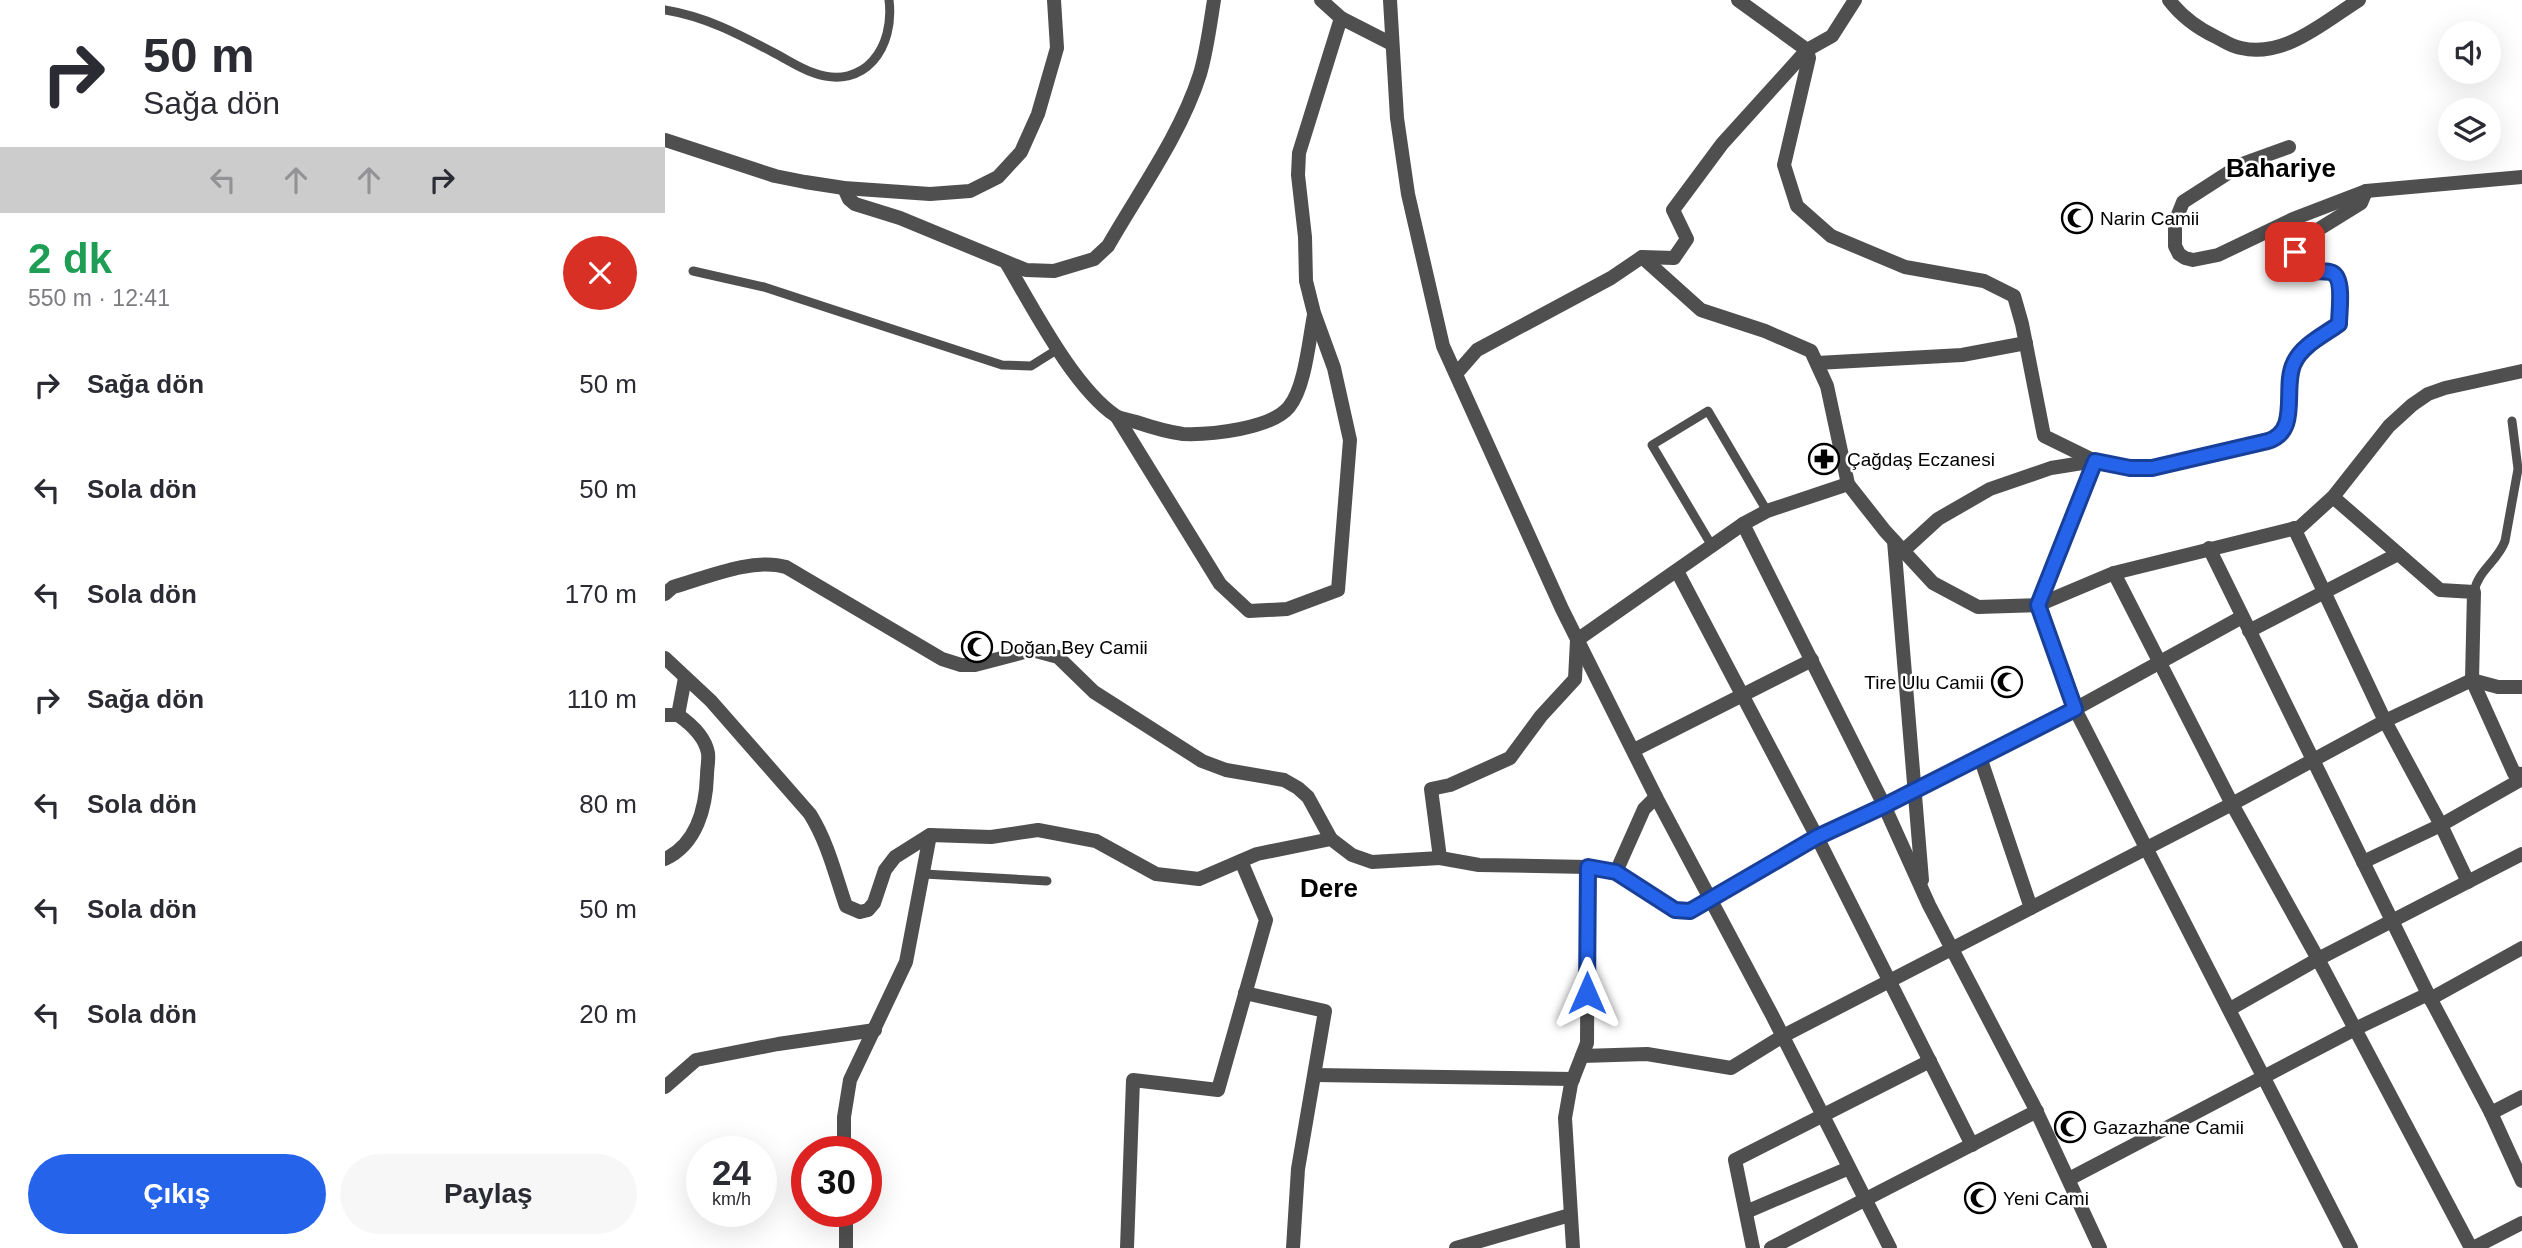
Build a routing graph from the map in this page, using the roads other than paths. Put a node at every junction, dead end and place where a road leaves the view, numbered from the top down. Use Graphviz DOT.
graph roads {
  1 [pos="889,0"];
  2 [pos="1054,0"];
  3 [pos="1214,0"];
  4 [pos="1321,0"];
  5 [pos="1390,0"];
  6 [pos="1738,0"];
  7 [pos="1855,0"];
  8 [pos="2169,0"];
  9 [pos="2359,0"];
  10 [pos="665,10"];
  11 [pos="1341,18"];
  12 [pos="1392,44"];
  13 [pos="1807,50"];
  14 [pos="665,140"];
  15 [pos="2289,147"];
  16 [pos="2522,177"];
  17 [pos="845,188"];
  18 [pos="2366,191"];
  19 [pos="1642,257"];
  20 [pos="1007,264"];
  21 [pos="693,271"];
  22 [pos="1314,313"];
  23 [pos="2026,343"];
  24 [pos="1058,349"];
  25 [pos="1817,363"];
  26 [pos="2522,371"];
  27 [pos="1456,374"];
  28 [pos="1117,417"];
  29 [pos="2512,421"];
  30 [pos="2095,461"];
  31 [pos="1848,484"];
  32 [pos="2333,497"];
  33 [pos="1767,511"];
  34 [pos="1744,524"];
  35 [pos="2294,528"];
  36 [pos="1712,546"];
  37 [pos="1899,546"];
  38 [pos="2209,548"];
  39 [pos="2398,554"];
  40 [pos="1677,571"];
  41 [pos="2114,573"];
  42 [pos="2474,592"];
  43 [pos="2323,593"];
  44 [pos="665,594"];
  45 [pos="2038,605"];
  46 [pos="2246,624"];
  47 [pos="1577,640"];
  48 [pos="665,658"];
  49 [pos="1812,660"];
  50 [pos="2160,663"];
  51 [pos="685,678"];
  52 [pos="2472,680"];
  53 [pos="2522,687"];
  54 [pos="1744,696"];
  55 [pos="2075,709"];
  56 [pos="672,715"];
  57 [pos="2385,721"];
  58 [pos="1634,750"];
  59 [pos="1980,757"];
  60 [pos="2311,760"];
  61 [pos="2522,777"];
  62 [pos="1915,790"];
  63 [pos="1656,797"];
  64 [pos="2232,804"];
  65 [pos="1884,806"];
  66 [pos="2441,825"];
  67 [pos="930,835"];
  68 [pos="1817,837"];
  69 [pos="1331,839"];
  70 [pos="2146,847"];
  71 [pos="2522,854"];
  72 [pos="1440,858"];
  73 [pos="665,859"];
  74 [pos="1241,862"];
  75 [pos="2363,863"];
  76 [pos="1588,867"];
  77 [pos="1616,872"];
  78 [pos="924,874"];
  79 [pos="1047,881"];
  80 [pos="2468,883"];
  81 [pos="1923,892"];
  82 [pos="1710,898"];
  83 [pos="2031,908"];
  84 [pos="2393,923"];
  85 [pos="2522,948"];
  86 [pos="1952,949"];
  87 [pos="2318,959"];
  88 [pos="1891,981"];
  89 [pos="1245,993"];
  90 [pos="2429,996"];
  91 [pos="2230,1009"];
  92 [pos="2355,1029"];
  93 [pos="875,1030"];
  94 [pos="1783,1036"];
  95 [pos="1582,1056"];
  96 [pos="1930,1061"];
  97 [pos="1315,1075"];
  98 [pos="2265,1078"];
  99 [pos="1573,1079"];
  100 [pos="665,1087"];
  101 [pos="2522,1097"];
  102 [pos="2037,1111"];
  103 [pos="2491,1113"];
  104 [pos="1823,1116"];
  105 [pos="844,1136"];
  106 [pos="1972,1145"];
  107 [pos="1849,1168"];
  108 [pos="2069,1179"];
  109 [pos="2522,1181"];
  110 [pos="1865,1201"];
  111 [pos="1746,1212"];
  112 [pos="1570,1215"];
  113 [pos="2522,1223"];
  114 [pos="846,1227"];
  115 [pos="846,1248"];
  116 [pos="1127,1248"];
  117 [pos="1293,1248"];
  118 [pos="1456,1248"];
  119 [pos="1573,1248"];
  120 [pos="1753,1248"];
  121 [pos="1771,1248"];
  122 [pos="1890,1248"];
  123 [pos="2100,1248"];
  124 [pos="2351,1248"];
  125 [pos="2472,1248"];
  1 -- 10 [label="lane"];
  2 -- 17 [label="street"];
  3 -- 20 [label="street"];
  4 -- 11 [label="street"];
  5 -- 12 [label="street"];
  6 -- 13 [label="street"];
  7 -- 13 [label="street"];
  8 -- 9 [label="street"];
  11 -- 12 [label="street"];
  11 -- 22 [label="street"];
  12 -- 27 [label="street"];
  13 -- 19 [label="street"];
  13 -- 23 [label="street"];
  14 -- 17 [label="street"];
  15 -- 18 [label="street"];
  16 -- 18 [label="street"];
  17 -- 20 [label="street"];
  18 -- 30 [label="street"];
  19 -- 25 [label="street"];
  19 -- 27 [label="street"];
  20 -- 24 [label="street"];
  21 -- 24 [label="lane"];
  22 -- 28 [label="street"];
  22 -- 28 [label="street"];
  23 -- 25 [label="street"];
  23 -- 30 [label="street"];
  24 -- 28 [label="street"];
  25 -- 31 [label="street"];
  26 -- 32 [label="street"];
  27 -- 47 [label="street"];
  29 -- 42 [label="lane"];
  30 -- 37 [label="street"];
  30 -- 45 [label="street"];
  31 -- 33 [label="street"];
  31 -- 37 [label="street"];
  32 -- 35 [label="street"];
  32 -- 39 [label="street"];
  33 -- 34 [label="street"];
  33 -- 36 [label="lane"];
  34 -- 36 [label="street"];
  34 -- 49 [label="street"];
  35 -- 38 [label="street"];
  35 -- 43 [label="street"];
  36 -- 40 [label="street"];
  37 -- 45 [label="street"];
  37 -- 62 [label="street"];
  38 -- 41 [label="street"];
  38 -- 46 [label="street"];
  39 -- 42 [label="street"];
  39 -- 43 [label="street"];
  40 -- 47 [label="street"];
  40 -- 54 [label="street"];
  41 -- 45 [label="street"];
  41 -- 50 [label="street"];
  42 -- 52 [label="street"];
  43 -- 46 [label="street"];
  43 -- 57 [label="street"];
  44 -- 69 [label="street"];
  45 -- 55 [label="street"];
  46 -- 50 [label="street"];
  46 -- 60 [label="street"];
  47 -- 58 [label="street"];
  47 -- 72 [label="street"];
  48 -- 51 [label="street"];
  49 -- 54 [label="street"];
  49 -- 65 [label="street"];
  50 -- 55 [label="street"];
  50 -- 64 [label="street"];
  51 -- 56 [label="street"];
  51 -- 67 [label="street"];
  52 -- 53 [label="street"];
  52 -- 57 [label="street"];
  52 -- 61 [label="street"];
  54 -- 58 [label="street"];
  54 -- 68 [label="street"];
  55 -- 59 [label="street"];
  55 -- 70 [label="street"];
  56 -- 73 [label="street"];
  57 -- 60 [label="street"];
  57 -- 66 [label="street"];
  58 -- 63 [label="street"];
  59 -- 62 [label="street"];
  59 -- 83 [label="street"];
  60 -- 64 [label="street"];
  60 -- 75 [label="street"];
  61 -- 66 [label="street"];
  62 -- 65 [label="street"];
  62 -- 81 [label="street"];
  63 -- 77 [label="street"];
  63 -- 82 [label="street"];
  64 -- 70 [label="street"];
  64 -- 87 [label="street"];
  65 -- 68 [label="street"];
  65 -- 81 [label="street"];
  66 -- 75 [label="street"];
  66 -- 80 [label="street"];
  67 -- 74 [label="street"];
  67 -- 78 [label="street"];
  68 -- 82 [label="street"];
  68 -- 88 [label="street"];
  69 -- 72 [label="street"];
  69 -- 74 [label="street"];
  70 -- 83 [label="street"];
  70 -- 91 [label="street"];
  71 -- 80 [label="street"];
  72 -- 76 [label="street"];
  74 -- 89 [label="street"];
  75 -- 84 [label="street"];
  76 -- 77 [label="street"];
  76 -- 95 [label="street"];
  77 -- 82 [label="street"];
  78 -- 79 [label="lane"];
  78 -- 93 [label="street"];
  80 -- 84 [label="street"];
  81 -- 86 [label="street"];
  82 -- 94 [label="street"];
  83 -- 86 [label="street"];
  84 -- 87 [label="street"];
  84 -- 90 [label="street"];
  85 -- 90 [label="street"];
  86 -- 88 [label="street"];
  86 -- 102 [label="street"];
  87 -- 91 [label="street"];
  87 -- 92 [label="street"];
  88 -- 94 [label="street"];
  88 -- 96 [label="street"];
  89 -- 97 [label="street"];
  89 -- 116 [label="street"];
  90 -- 92 [label="street"];
  90 -- 103 [label="street"];
  91 -- 98 [label="street"];
  92 -- 98 [label="street"];
  92 -- 125 [label="street"];
  93 -- 100 [label="street"];
  93 -- 105 [label="street"];
  94 -- 95 [label="street"];
  94 -- 104 [label="street"];
  95 -- 99 [label="street"];
  96 -- 104 [label="street"];
  96 -- 106 [label="street"];
  97 -- 99 [label="street"];
  97 -- 117 [label="street"];
  98 -- 108 [label="street"];
  98 -- 124 [label="street"];
  99 -- 112 [label="street"];
  101 -- 103 [label="street"];
  102 -- 106 [label="street"];
  102 -- 108 [label="street"];
  103 -- 109 [label="street"];
  104 -- 107 [label="street"];
  104 -- 111 [label="street"];
  106 -- 110 [label="street"];
  107 -- 110 [label="street"];
  107 -- 111 [label="street"];
  108 -- 123 [label="street"];
  110 -- 121 [label="street"];
  110 -- 122 [label="street"];
  111 -- 120 [label="street"];
  112 -- 118 [label="street"];
  112 -- 119 [label="street"];
  113 -- 125 [label="street"];
  114 -- 115 [label="street"];
}
